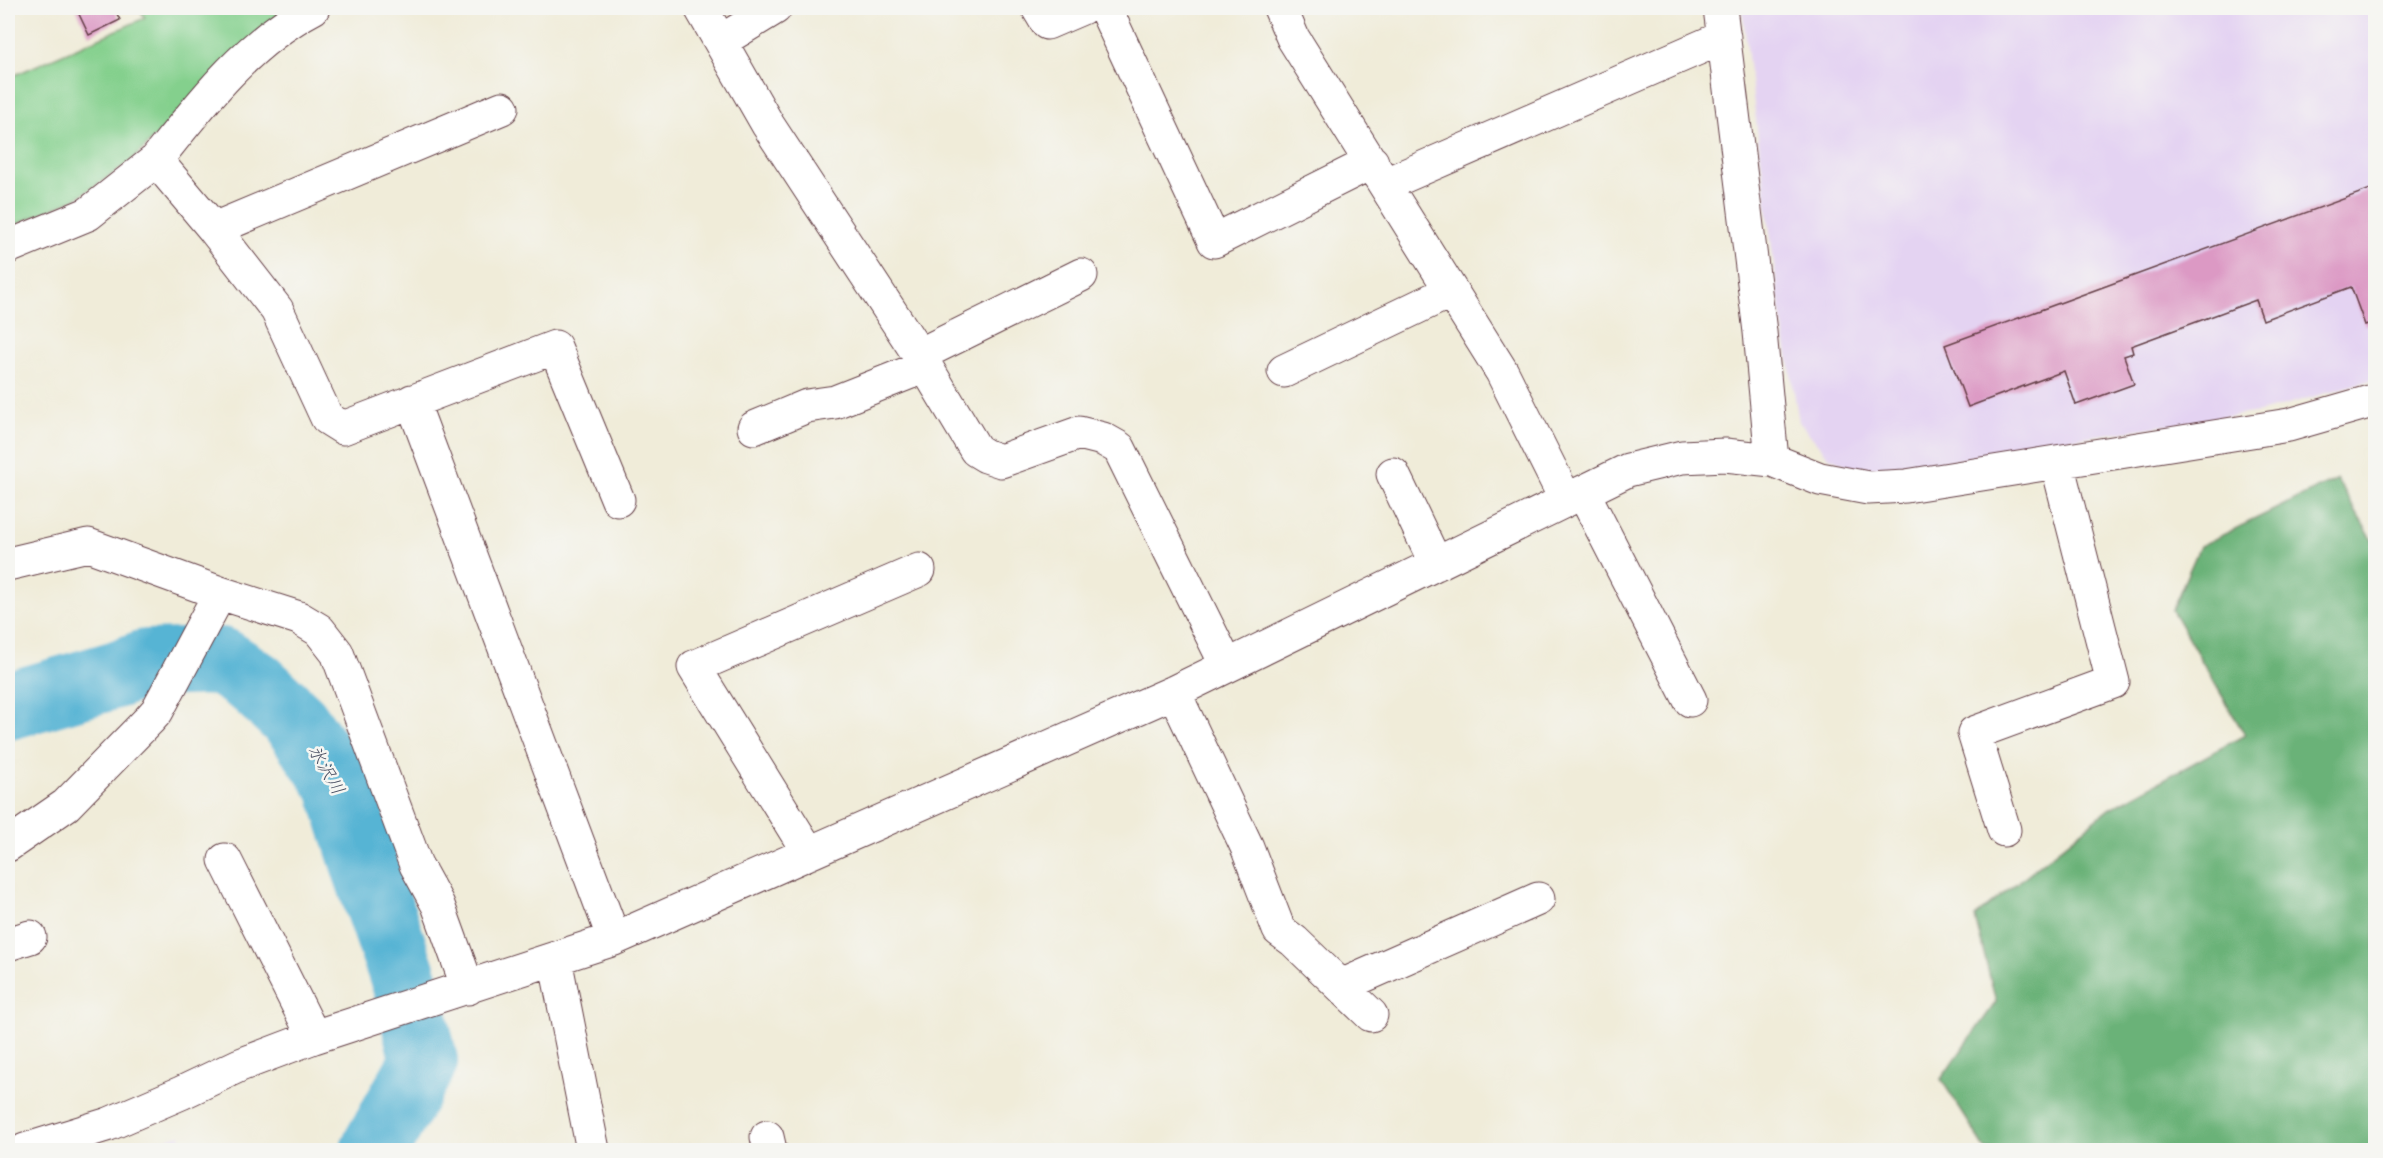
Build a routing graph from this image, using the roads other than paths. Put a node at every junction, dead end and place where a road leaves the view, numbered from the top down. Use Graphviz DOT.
graph roads {
  1 [pos="313,8"];
  2 [pos="701,8"];
  3 [pos="775,8"];
  4 [pos="1038,8"];
  5 [pos="1082,8"];
  6 [pos="1105,8"];
  7 [pos="1280,8"];
  8 [pos="1722,22"];
  9 [pos="721,41"];
  10 [pos="502,108"];
  11 [pos="156,160"];
  12 [pos="1379,173"];
  13 [pos="214,229"];
  14 [pos="8,247"];
  15 [pos="1082,275"];
  16 [pos="1451,291"];
  17 [pos="923,360"];
  18 [pos="1284,371"];
  19 [pos="2376,400"];
  20 [pos="412,402"];
  21 [pos="754,428"];
  22 [pos="1772,460"];
  23 [pos="2057,463"];
  24 [pos="1393,474"];
  25 [pos="1575,496"];
  26 [pos="618,500"];
  27 [pos="8,564"];
  28 [pos="1437,564"];
  29 [pos="918,570"];
  30 [pos="220,593"];
  31 [pos="1227,666"];
  32 [pos="1174,692"];
  33 [pos="1690,700"];
  34 [pos="2004,830"];
  35 [pos="8,845"];
  36 [pos="809,853"];
  37 [pos="225,860"];
  38 [pos="1538,899"];
  39 [pos="614,939"];
  40 [pos="555,959"];
  41 [pos="1341,986"];
  42 [pos="454,992"];
  43 [pos="1371,1015"];
  44 [pos="314,1037"];
  45 [pos="26,1150"];
  46 [pos="592,1150"];
  1 -- 11 [label="street"];
  2 -- 9 [label="street"];
  3 -- 9 [label="street"];
  4 -- 5 [label="street"];
  6 -- 12 [label="street"];
  7 -- 12 [label="street"];
  8 -- 12 [label="street"];
  8 -- 22 [label="street"];
  9 -- 17 [label="street"];
  10 -- 13 [label="street"];
  11 -- 13 [label="street"];
  11 -- 14 [label="street"];
  12 -- 16 [label="street"];
  13 -- 20 [label="street"];
  15 -- 17 [label="street"];
  16 -- 18 [label="street"];
  16 -- 25 [label="street"];
  17 -- 21 [label="street"];
  17 -- 31 [label="street"];
  19 -- 23 [label="street"];
  20 -- 26 [label="street"];
  20 -- 39 [label="street"];
  22 -- 23 [label="street"];
  22 -- 25 [label="street"];
  23 -- 34 [label="street"];
  24 -- 28 [label="street"];
  25 -- 28 [label="street"];
  25 -- 33 [label="street"];
  27 -- 30 [label="street"];
  28 -- 31 [label="street"];
  29 -- 36 [label="street"];
  30 -- 35 [label="street"];
  30 -- 42 [label="street"];
  31 -- 32 [label="street"];
  32 -- 36 [label="street"];
  32 -- 41 [label="street"];
  36 -- 39 [label="street"];
  37 -- 44 [label="street"];
  38 -- 41 [label="street"];
  39 -- 40 [label="street"];
  40 -- 42 [label="street"];
  40 -- 46 [label="street"];
  41 -- 43 [label="street"];
  42 -- 44 [label="street"];
  44 -- 45 [label="street"];
}
